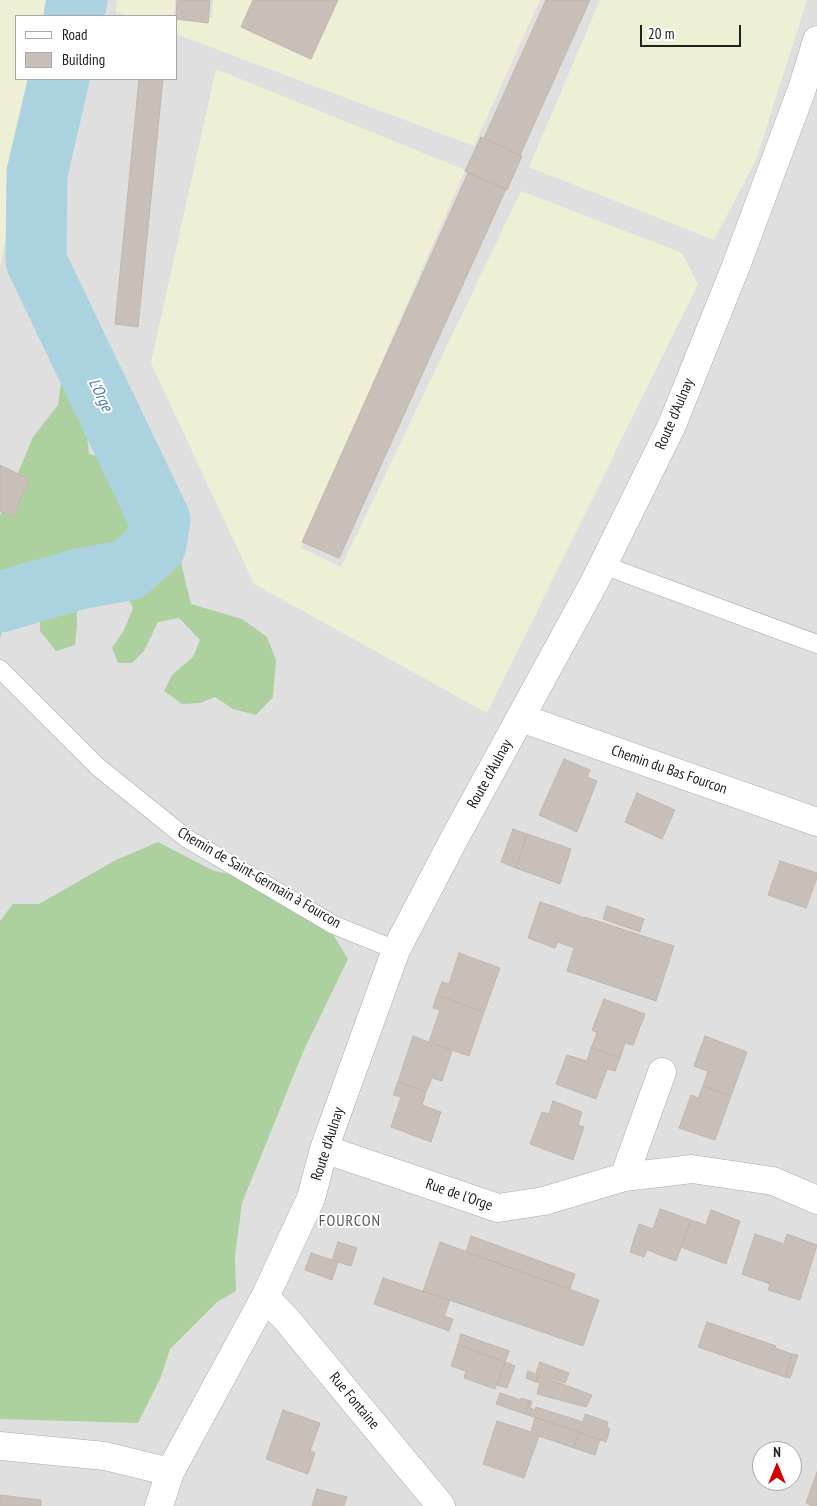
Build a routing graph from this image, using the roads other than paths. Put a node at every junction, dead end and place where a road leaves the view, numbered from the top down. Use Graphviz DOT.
graph roads {
  1 [pos="817,40"];
  2 [pos="603,565"];
  3 [pos="817,644"];
  4 [pos="0,669"];
  5 [pos="521,718"];
  6 [pos="817,822"];
  7 [pos="396,950"];
  8 [pos="662,1072"];
  9 [pos="324,1150"];
  10 [pos="624,1177"];
  11 [pos="817,1200"];
  12 [pos="265,1297"];
  13 [pos="0,1446"];
  14 [pos="170,1472"];
  15 [pos="159,1506"];
  16 [pos="441,1506"];
  1 -- 2 [label="street, Route d'Aulnay"];
  2 -- 3 [label="lane"];
  2 -- 5 [label="street, Route d'Aulnay"];
  4 -- 7 [label="lane, Chemin de Saint-Germain à Fourcon"];
  5 -- 6 [label="street, Chemin du Bas Fourcon"];
  5 -- 7 [label="street, Route d'Aulnay"];
  7 -- 9 [label="street, Route d'Aulnay"];
  8 -- 10 [label="street"];
  9 -- 10 [label="street, Rue de l'Orge"];
  9 -- 12 [label="street, Route d'Aulnay"];
  10 -- 11 [label="street, Rue de l'Orge"];
  12 -- 14 [label="street, Route d'Aulnay"];
  12 -- 16 [label="street, Rue Fontaine"];
  13 -- 14 [label="street"];
  14 -- 15 [label="street, Route d'Aulnay"];
}
